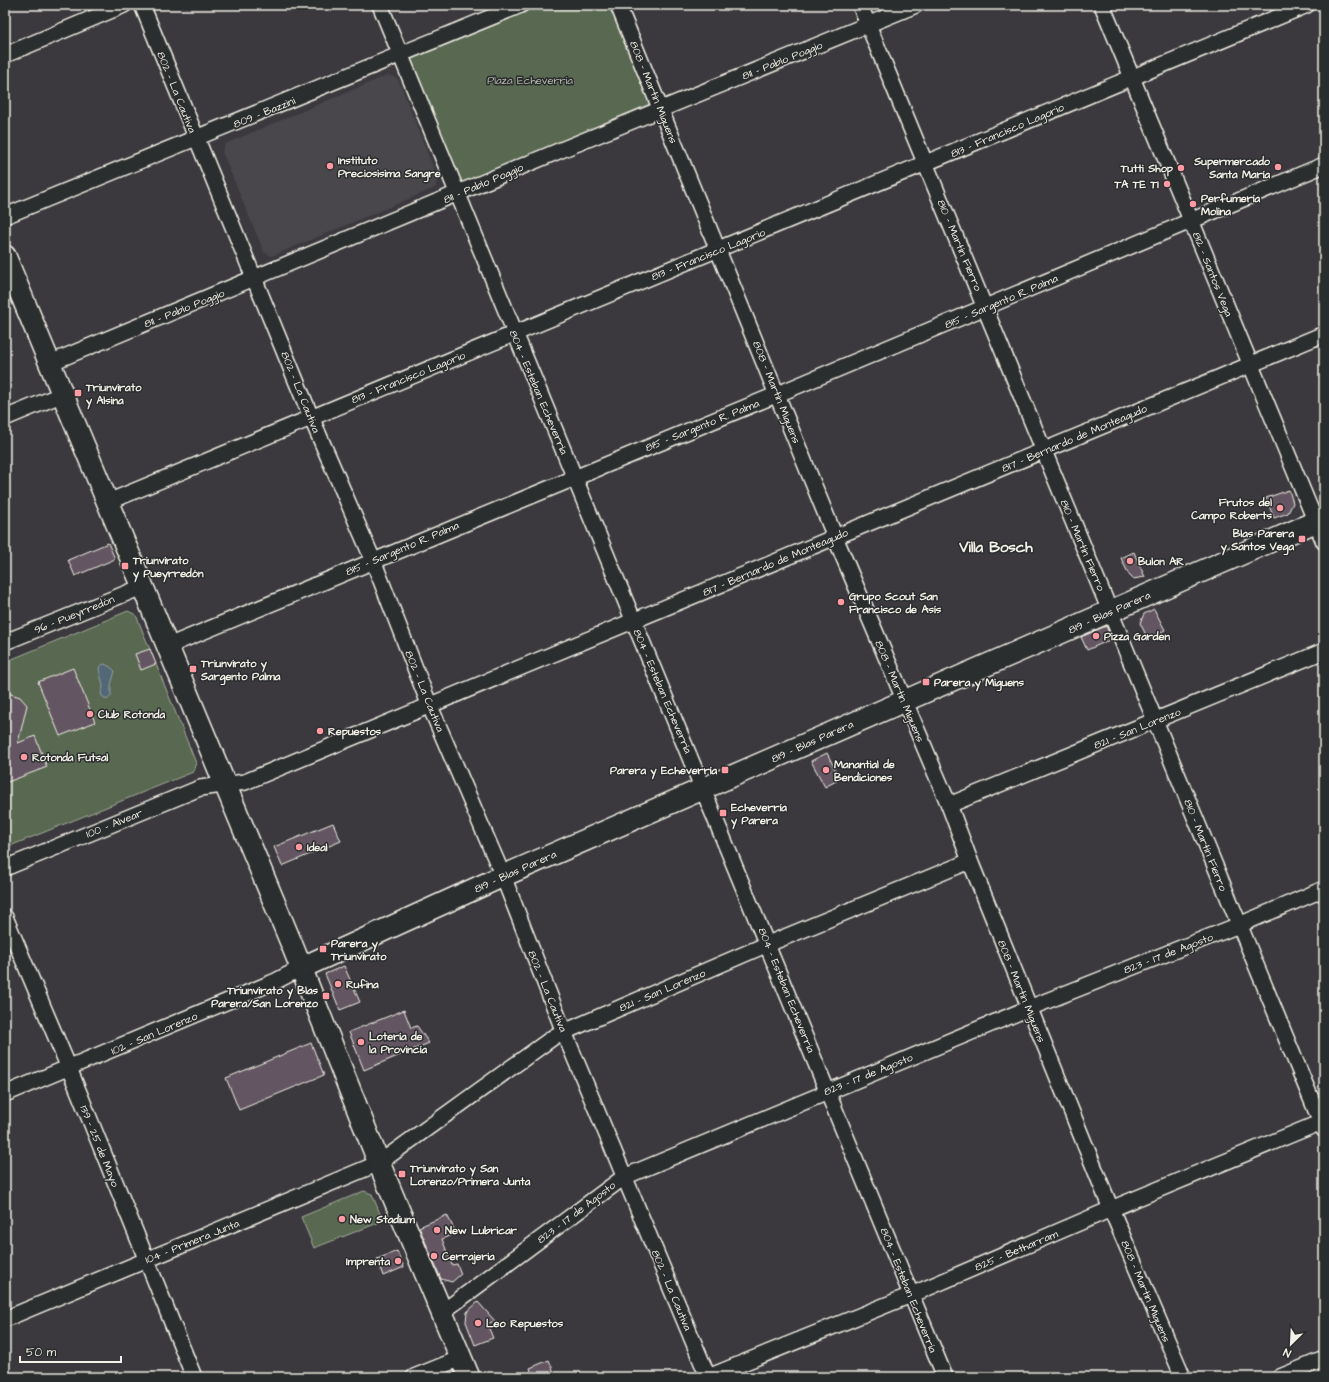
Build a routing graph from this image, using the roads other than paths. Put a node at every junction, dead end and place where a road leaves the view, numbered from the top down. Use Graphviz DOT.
graph roads {
  1 [pos="124,5"];
  2 [pos="142,5"];
  3 [pos="380,5"];
  4 [pos="521,5"];
  5 [pos="618,5"];
  6 [pos="860,5"];
  7 [pos="916,5"];
  8 [pos="1102,5"];
  9 [pos="1307,5"];
  10 [pos="869,25"];
  11 [pos="5,54"];
  12 [pos="402,55"];
  13 [pos="1132,77"];
  14 [pos="662,108"];
  15 [pos="197,139"];
  16 [pos="926,164"];
  17 [pos="1324,165"];
  18 [pos="457,194"];
  19 [pos="5,216"];
  20 [pos="1191,222"];
  21 [pos="719,250"];
  22 [pos="5,256"];
  23 [pos="255,278"];
  24 [pos="986,307"];
  25 [pos="514,334"];
  26 [pos="1324,334"];
  27 [pos="50,363"];
  28 [pos="1250,364"];
  29 [pos="63,394"];
  30 [pos="778,394"];
  31 [pos="311,417"];
  32 [pos="5,418"];
  33 [pos="1043,451"];
  34 [pos="574,477"];
  35 [pos="108,502"];
  36 [pos="1320,519"];
  37 [pos="835,536"];
  38 [pos="1324,542"];
  39 [pos="373,560"];
  40 [pos="142,587"];
  41 [pos="1111,611"];
  42 [pos="634,620"];
  43 [pos="5,642"];
  44 [pos="168,646"];
  45 [pos="1324,651"];
  46 [pos="904,701"];
  47 [pos="429,704"];
  48 [pos="1155,720"];
  49 [pos="225,785"];
  50 [pos="704,789"];
  51 [pos="949,805"];
  52 [pos="970,862"];
  53 [pos="5,868"];
  54 [pos="503,876"];
  55 [pos="1324,889"];
  56 [pos="5,917"];
  57 [pos="1239,925"];
  58 [pos="768,944"];
  59 [pos="301,968"];
  60 [pos="1029,1008"];
  61 [pos="564,1032"];
  62 [pos="69,1068"];
  63 [pos="828,1091"];
  64 [pos="5,1094"];
  65 [pos="1323,1125"];
  66 [pos="379,1163"];
  67 [pos="624,1177"];
  68 [pos="1111,1209"];
  69 [pos="146,1260"];
  70 [pos="911,1295"];
  71 [pos="441,1313"];
  72 [pos="5,1319"];
  73 [pos="460,1358"];
  74 [pos="1324,1359"];
  75 [pos="194,1377"];
  76 [pos="414,1377"];
  77 [pos="469,1377"];
  78 [pos="708,1377"];
  79 [pos="945,1377"];
  80 [pos="1183,1377"];
  81 [pos="1280,1377"];
  1 -- 11 [label="street"];
  2 -- 15 [label="street, 802 - La Cautiva"];
  3 -- 12 [label="street, 804 - Esteban Echeverría"];
  4 -- 12 [label="street, 809 - Bazzini"];
  5 -- 14 [label="street, 808 - Martín Miguens"];
  6 -- 10 [label="street, 810 - Martín Fierro"];
  7 -- 10 [label="street, 811 - Pablo Poggio"];
  8 -- 13 [label="street, 812 - Santos Vega"];
  9 -- 13 [label="street, 813 - Francisco Lagorio"];
  10 -- 14 [label="street, 811 - Pablo Poggio"];
  10 -- 16 [label="street, 810 - Martín Fierro"];
  12 -- 15 [label="street, 809 - Bazzini"];
  12 -- 18 [label="street, 804 - Esteban Echeverría"];
  13 -- 16 [label="street, 813 - Francisco Lagorio"];
  13 -- 20 [label="street, 812 - Santos Vega"];
  14 -- 18 [label="street, 811 - Pablo Poggio"];
  14 -- 21 [label="street, 808 - Martín Miguens"];
  15 -- 19 [label="street, 809 - Bazzini"];
  15 -- 23 [label="street, 802 - La Cautiva"];
  16 -- 21 [label="street, 813 - Francisco Lagorio"];
  16 -- 24 [label="street, 810 - Martín Fierro"];
  17 -- 20 [label="street, 815 - Sargento R. Palma"];
  18 -- 23 [label="street, 811 - Pablo Poggio"];
  18 -- 25 [label="street, 804 - Esteban Echeverría"];
  20 -- 24 [label="street, 815 - Sargento R. Palma"];
  20 -- 28 [label="street, 812 - Santos Vega"];
  21 -- 25 [label="street, 813 - Francisco Lagorio"];
  21 -- 30 [label="street, 808 - Martín Miguens"];
  22 -- 27 [label="main road"];
  23 -- 27 [label="street, 811 - Pablo Poggio"];
  23 -- 31 [label="street, 802 - La Cautiva"];
  24 -- 30 [label="street, 815 - Sargento R. Palma"];
  24 -- 33 [label="street, 810 - Martín Fierro"];
  25 -- 31 [label="street, 813 - Francisco Lagorio"];
  25 -- 34 [label="street, 804 - Esteban Echeverría"];
  26 -- 28 [label="street, 817 - Bernardo de Monteagudo"];
  27 -- 29 [label="main road"];
  28 -- 33 [label="street, 817 - Bernardo de Monteagudo"];
  28 -- 36 [label="street, 812 - Santos Vega"];
  29 -- 32 [label="street"];
  29 -- 35 [label="main road"];
  30 -- 34 [label="street, 815 - Sargento R. Palma"];
  30 -- 37 [label="street, 808 - Martín Miguens"];
  31 -- 35 [label="street, 813 - Francisco Lagorio"];
  31 -- 39 [label="street, 802 - La Cautiva"];
  33 -- 37 [label="street, 817 - Bernardo de Monteagudo"];
  33 -- 41 [label="street, 810 - Martín Fierro"];
  34 -- 39 [label="street, 815 - Sargento R. Palma"];
  34 -- 42 [label="street, 804 - Esteban Echeverría"];
  35 -- 40 [label="main road"];
  36 -- 38 [label="street, 812 - Santos Vega"];
  36 -- 41 [label="main road, 819 - Blas Parera"];
  37 -- 42 [label="street, 817 - Bernardo de Monteagudo"];
  37 -- 46 [label="street, 808 - Martín Miguens"];
  39 -- 44 [label="street, 815 - Sargento R. Palma"];
  39 -- 47 [label="street, 802 - La Cautiva"];
  40 -- 43 [label="street, 96 - Pueyrredón"];
  40 -- 44 [label="main road"];
  41 -- 46 [label="main road, 819 - Blas Parera"];
  41 -- 48 [label="street, 810 - Martín Fierro"];
  42 -- 47 [label="street, 817 - Bernardo de Monteagudo"];
  42 -- 50 [label="street, 804 - Esteban Echeverría"];
  44 -- 49 [label="main road"];
  45 -- 48 [label="street, 821 - San Lorenzo"];
  46 -- 50 [label="main road, 819 - Blas Parera"];
  46 -- 51 [label="street, 808 - Martín Miguens"];
  47 -- 49 [label="street, 817 - Bernardo de Monteagudo"];
  47 -- 54 [label="street, 802 - La Cautiva"];
  48 -- 51 [label="street, 821 - San Lorenzo"];
  48 -- 57 [label="street, 810 - Martín Fierro"];
  49 -- 53 [label="street, 100 - Alvear"];
  49 -- 59 [label="main road"];
  50 -- 54 [label="main road, 819 - Blas Parera"];
  50 -- 58 [label="street, 804 - Esteban Echeverría"];
  51 -- 52 [label="street, 808 - Martín Miguens"];
  52 -- 58 [label="street, 821 - San Lorenzo"];
  52 -- 60 [label="street, 808 - Martín Miguens"];
  54 -- 59 [label="main road, 819 - Blas Parera"];
  54 -- 61 [label="street, 802 - La Cautiva"];
  55 -- 57 [label="street, 823 - 17 de Agosto"];
  56 -- 62 [label="street, 139 - 25 de Mayo"];
  57 -- 60 [label="street, 823 - 17 de Agosto"];
  57 -- 65 [label="street, 810 - Martín Fierro"];
  58 -- 61 [label="street, 821 - San Lorenzo"];
  58 -- 63 [label="street, 804 - Esteban Echeverría"];
  59 -- 62 [label="street, 102 - San Lorenzo"];
  59 -- 66 [label="main road"];
  60 -- 63 [label="street, 823 - 17 de Agosto"];
  60 -- 68 [label="street, 808 - Martín Miguens"];
  61 -- 66 [label="street, 821 - San Lorenzo"];
  61 -- 67 [label="street, 802 - La Cautiva"];
  62 -- 64 [label="street, 102 - San Lorenzo"];
  62 -- 69 [label="street, 139 - 25 de Mayo"];
  63 -- 67 [label="street, 823 - 17 de Agosto"];
  63 -- 70 [label="street, 804 - Esteban Echeverría"];
  65 -- 68 [label="street, 825 - Betharram"];
  66 -- 69 [label="street, 104 - Primera Junta"];
  66 -- 71 [label="main road"];
  67 -- 71 [label="street, 823 - 17 de Agosto"];
  67 -- 78 [label="street, 802 - La Cautiva"];
  68 -- 70 [label="street, 825 - Betharram"];
  68 -- 80 [label="street, 808 - Martín Miguens"];
  69 -- 72 [label="street, 104 - Primera Junta"];
  69 -- 75 [label="street, 139 - 25 de Mayo"];
  70 -- 78 [label="street, 825 - Betharram"];
  70 -- 79 [label="street, 804 - Esteban Echeverría"];
  71 -- 73 [label="main road"];
  73 -- 76 [label="street"];
  73 -- 77 [label="main road"];
  74 -- 81 [label="street"];
}
